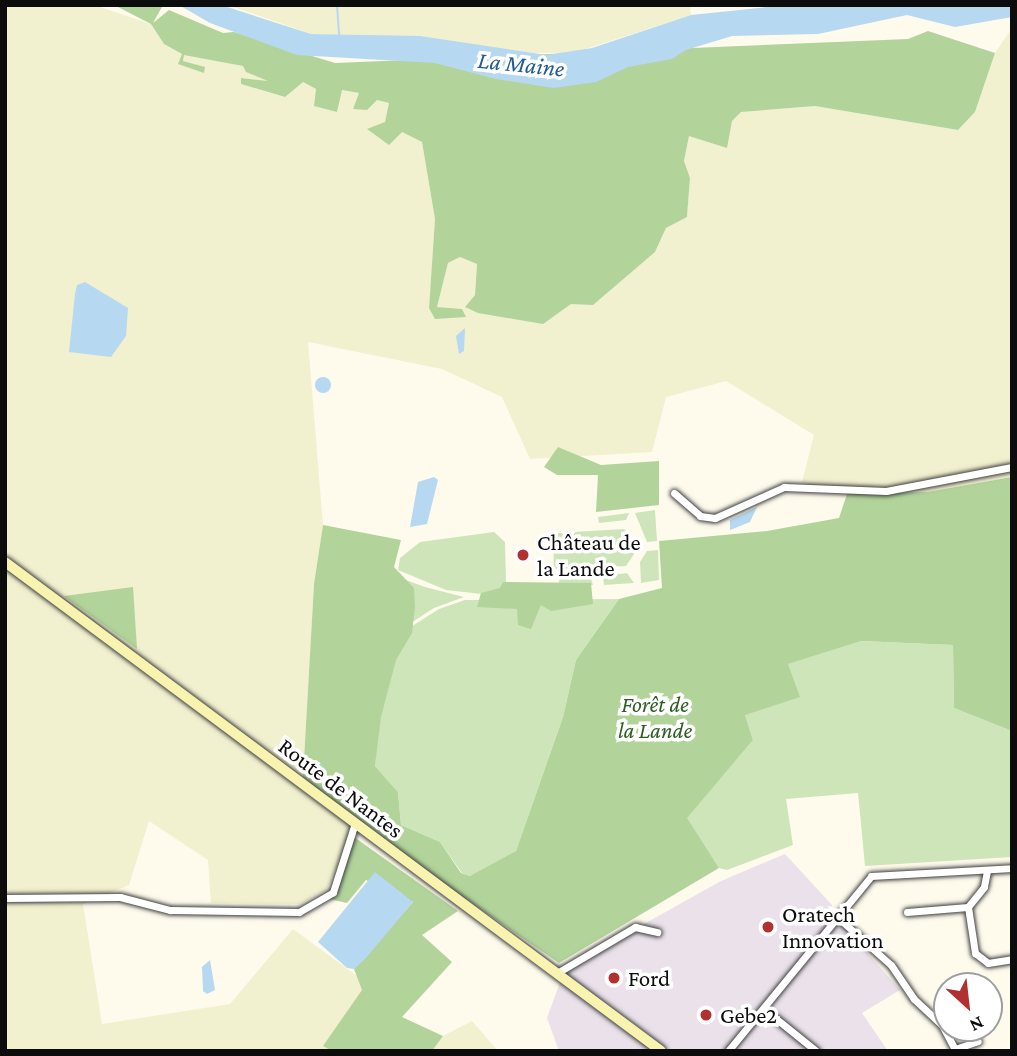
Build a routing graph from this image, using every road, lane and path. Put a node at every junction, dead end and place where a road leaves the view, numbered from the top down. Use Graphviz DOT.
graph roads {
  1 [pos="1012,467"];
  2 [pos="674,493"];
  3 [pos="5,562"];
  4 [pos="355,823"];
  5 [pos="1012,868"];
  6 [pos="987,871"];
  7 [pos="5,898"];
  8 [pos="968,907"];
  9 [pos="837,912"];
  10 [pos="907,912"];
  11 [pos="657,932"];
  12 [pos="1012,959"];
  13 [pos="557,973"];
  14 [pos="764,1009"];
  15 [pos="975,1042"];
  16 [pos="657,1049"];
  17 [pos="955,1050"];
  18 [pos="728,1051"];
  19 [pos="816,1051"];
  1 -- 2 [label="street"];
  3 -- 4 [label="main road, Route de Nantes"];
  4 -- 7 [label="street"];
  4 -- 13 [label="main road, Route de Nantes"];
  5 -- 6 [label="street"];
  6 -- 8 [label="street"];
  6 -- 9 [label="street"];
  8 -- 10 [label="street"];
  8 -- 12 [label="street"];
  9 -- 14 [label="street"];
  9 -- 17 [label="street"];
  11 -- 13 [label="street"];
  13 -- 16 [label="main road, Route de Nantes"];
  14 -- 18 [label="street"];
  14 -- 19 [label="street"];
  15 -- 17 [label="street"];
}
